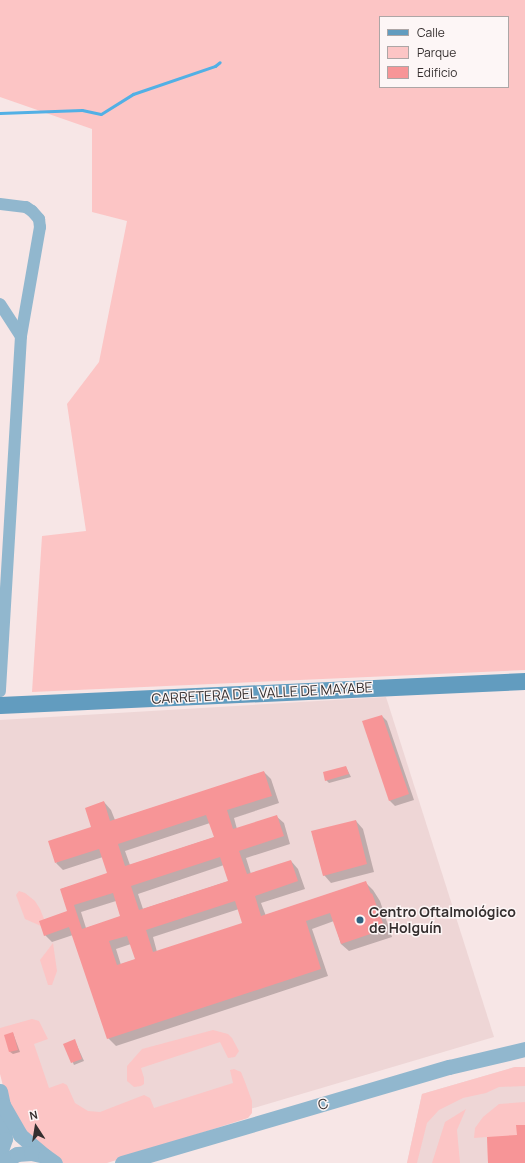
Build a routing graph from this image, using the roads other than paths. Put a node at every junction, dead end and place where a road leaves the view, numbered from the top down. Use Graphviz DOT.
graph roads {
  1 [pos="0,204"];
  2 [pos="0,304"];
  3 [pos="21,336"];
  4 [pos="525,681"];
  5 [pos="0,691"];
  6 [pos="0,705"];
  7 [pos="525,1049"];
  8 [pos="2,1098"];
  9 [pos="0,1153"];
  10 [pos="50,1159"];
  11 [pos="2,1163"];
  12 [pos="122,1163"];
  1 -- 3 [label="street"];
  2 -- 3 [label="street"];
  3 -- 5 [label="street"];
  4 -- 6 [label="main road, CARRETERA DEL VALLE DE MAYABE"];
  7 -- 12 [label="street, C"];
  8 -- 9 [label="street"];
  8 -- 10 [label="street"];
  10 -- 11 [label="street"];
}
